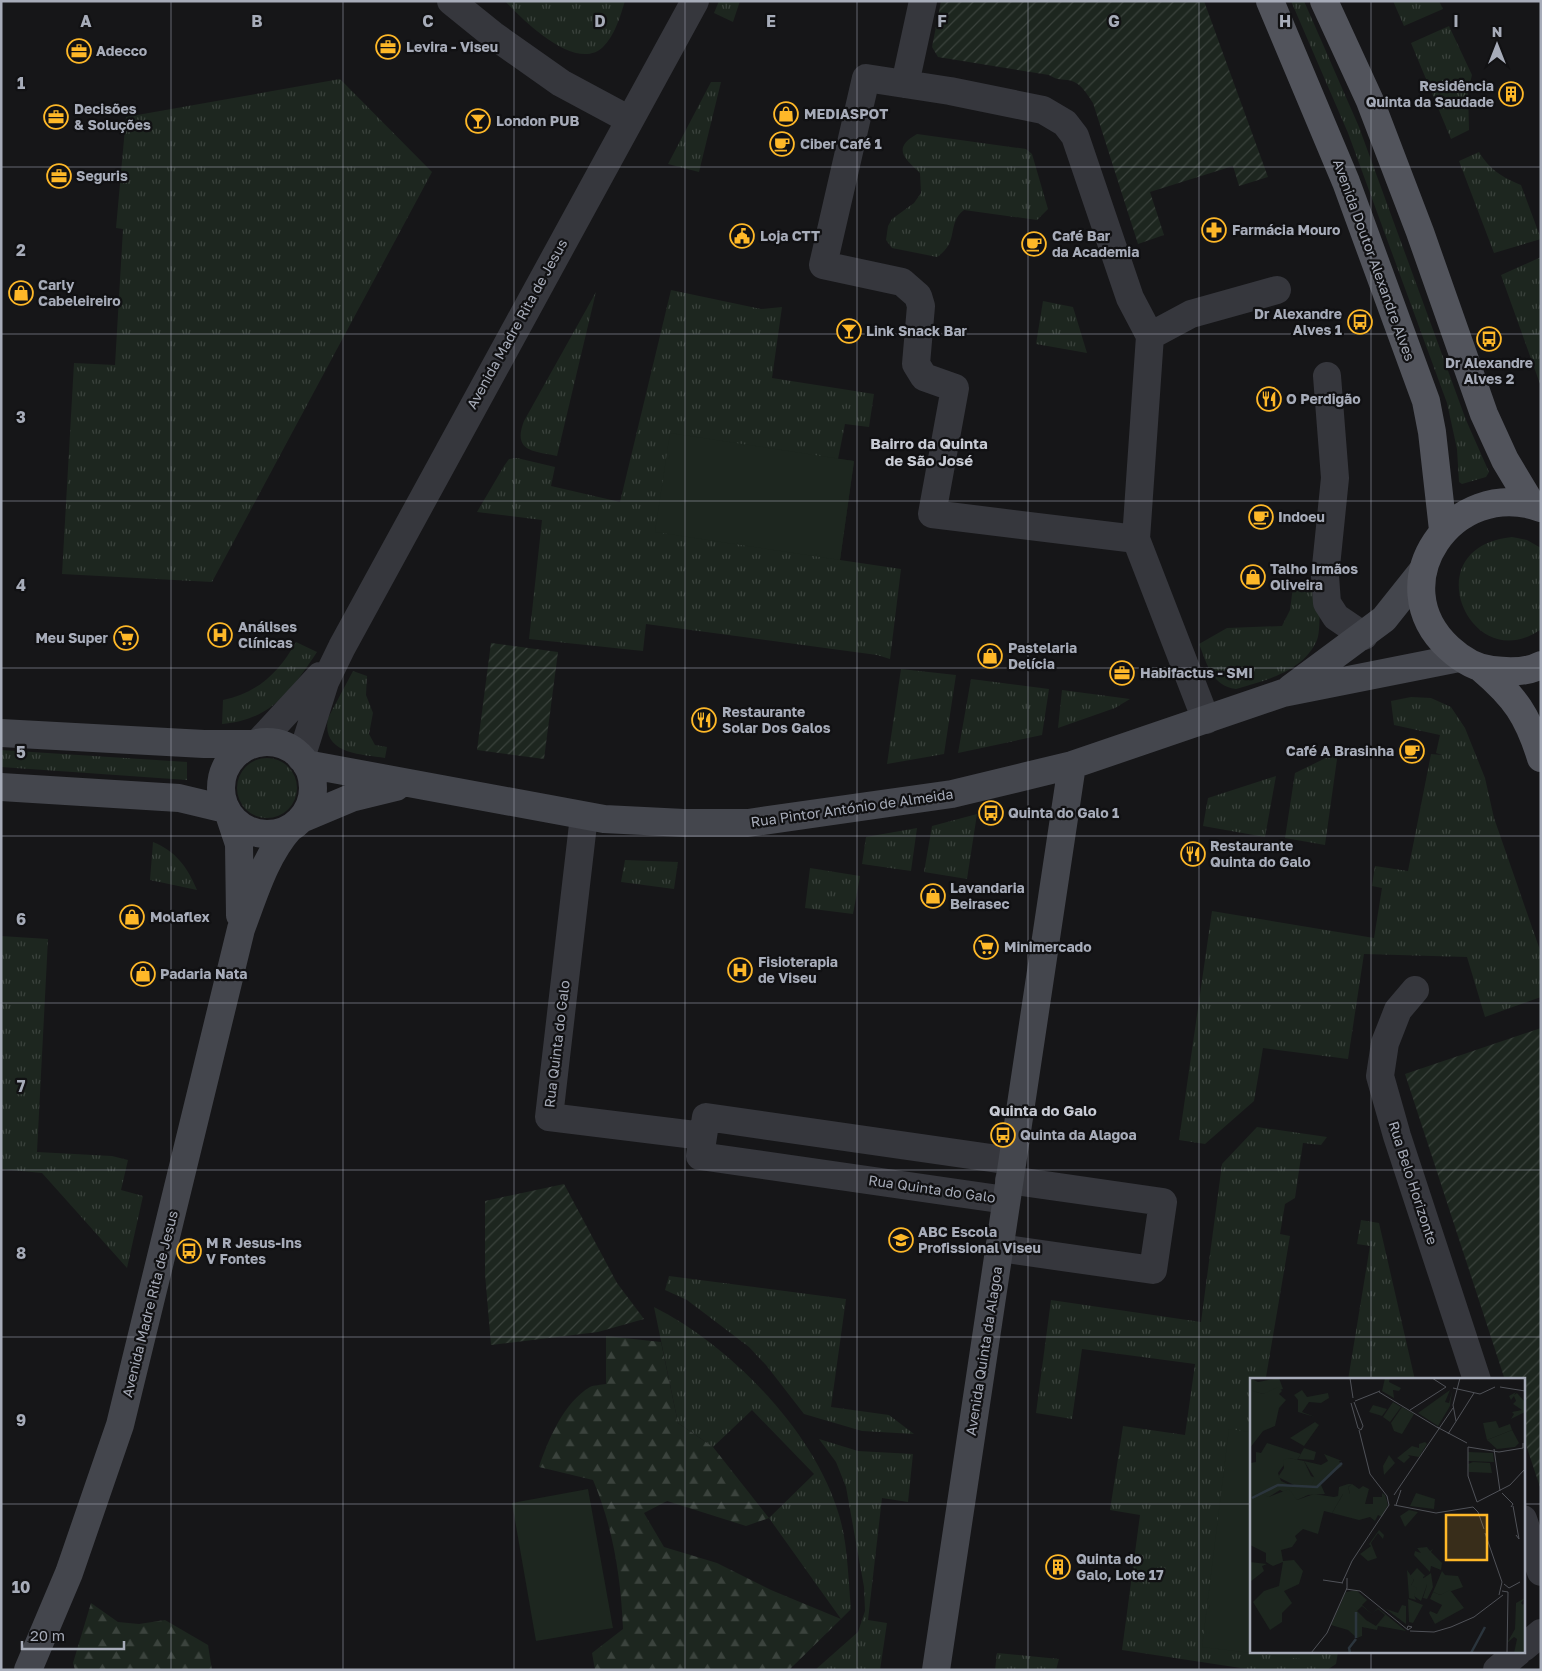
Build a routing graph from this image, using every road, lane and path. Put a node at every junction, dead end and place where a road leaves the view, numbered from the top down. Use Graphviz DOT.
graph roads {
  1 [pos="451,1"];
  2 [pos="694,1"];
  3 [pos="923,1"];
  4 [pos="1270,1"];
  5 [pos="1324,1"];
  6 [pos="905,84"];
  7 [pos="628,120"];
  8 [pos="1277,290"];
  9 [pos="1150,336"];
  10 [pos="1327,376"];
  11 [pos="1536,507"];
  12 [pos="1443,530"];
  13 [pos="1136,539"];
  14 [pos="1423,570"];
  15 [pos="1364,636"];
  16 [pos="342,647"];
  17 [pos="1470,663"];
  18 [pos="1541,665"];
  19 [pos="1283,693"];
  20 [pos="1206,720"];
  21 [pos="1,733"];
  22 [pos="256,744"];
  23 [pos="1541,758"];
  24 [pos="303,761"];
  25 [pos="1072,765"];
  26 [pos="410,785"];
  27 [pos="1,787"];
  28 [pos="227,812"];
  29 [pos="584,816"];
  30 [pos="295,824"];
  31 [pos="241,929"];
  32 [pos="1415,990"];
  33 [pos="703,1136"];
  34 [pos="1009,1180"];
  35 [pos="999,1248"];
  36 [pos="1476,1378"];
  37 [pos="1524,1522"];
  38 [pos="1541,1572"];
  39 [pos="1541,1633"];
  40 [pos="1524,1647"];
  41 [pos="1516,1654"];
  42 [pos="28,1670"];
  43 [pos="936,1670"];
  44 [pos="1497,1670"];
  1 -- 7 [label="street"];
  2 -- 7 [label="street, Avenida Madre Rita de Jesus"];
  3 -- 6 [label="street"];
  4 -- 12 [label="main road, Avenida Doutor Alexandre Alves"];
  5 -- 11 [label="main road"];
  6 -- 9 [label="street"];
  6 -- 13 [label="street"];
  7 -- 16 [label="street, Avenida Madre Rita de Jesus"];
  8 -- 9 [label="street"];
  9 -- 13 [label="street"];
  10 -- 15 [label="street"];
  11 -- 12 [label="main road"];
  12 -- 14 [label="main road"];
  13 -- 20 [label="street"];
  14 -- 15 [label="street, Rua Pintor António de Almeida"];
  14 -- 17 [label="main road"];
  15 -- 19 [label="street, Rua Pintor António de Almeida"];
  16 -- 22 [label="street, Avenida Madre Rita de Jesus"];
  16 -- 24 [label="street, Avenida Madre Rita de Jesus"];
  17 -- 18 [label="main road"];
  17 -- 19 [label="street, Rua Pintor António de Almeida"];
  17 -- 23 [label="main road"];
  19 -- 20 [label="street, Rua Pintor António de Almeida"];
  20 -- 25 [label="street, Rua Pintor António de Almeida"];
  21 -- 22 [label="street"];
  22 -- 24 [label="street"];
  22 -- 28 [label="street"];
  24 -- 26 [label="street, Rua Pintor António de Almeida"];
  24 -- 30 [label="street"];
  25 -- 29 [label="street, Rua Pintor António de Almeida"];
  25 -- 34 [label="street, Avenida Quinta da Alagoa"];
  26 -- 29 [label="street, Rua Pintor António de Almeida"];
  26 -- 30 [label="street, Rua Pintor António de Almeida"];
  27 -- 28 [label="street"];
  28 -- 30 [label="street"];
  28 -- 31 [label="street, Avenida Madre Rita de Jesus"];
  29 -- 33 [label="street, Rua Quinta do Galo"];
  30 -- 31 [label="street, Avenida Madre Rita de Jesus"];
  31 -- 42 [label="street, Avenida Madre Rita de Jesus"];
  32 -- 36 [label="street, Rua Belo Horizonte"];
  33 -- 34 [label="street"];
  33 -- 34 [label="street, Rua Quinta do Galo"];
  34 -- 35 [label="street, Avenida Quinta da Alagoa"];
  34 -- 35 [label="street"];
  35 -- 43 [label="street, Avenida Quinta da Alagoa"];
  37 -- 38 [label="street"];
  39 -- 40 [label="street"];
  41 -- 44 [label="street"];
}
